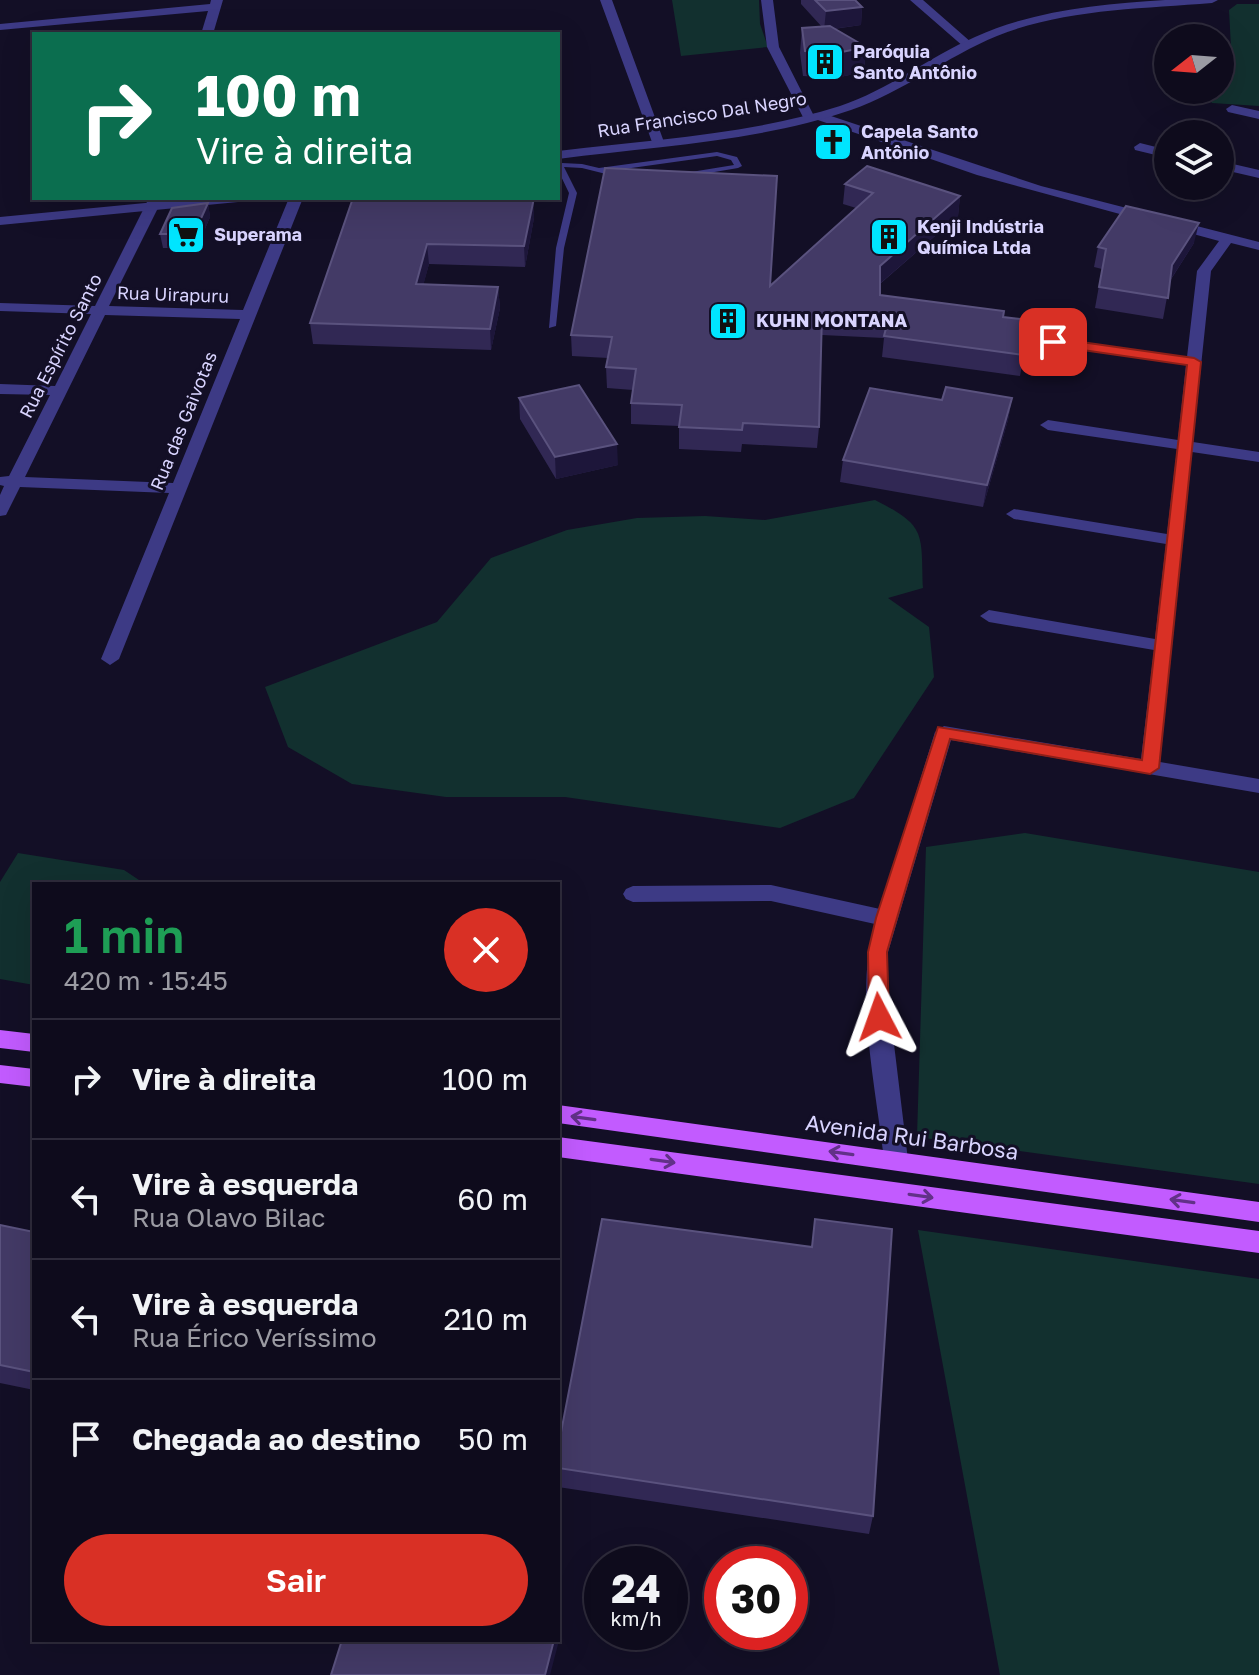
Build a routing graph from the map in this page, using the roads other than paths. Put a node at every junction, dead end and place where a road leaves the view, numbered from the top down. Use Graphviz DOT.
graph roads {
  1 [pos="606,0"];
  2 [pos="767,0"];
  3 [pos="916,0"];
  4 [pos="1212,0"];
  5 [pos="216,3"];
  6 [pos="0,27"];
  7 [pos="208,32"];
  8 [pos="968,45"];
  9 [pos="1232,109"];
  10 [pos="1259,115"];
  11 [pos="814,117"];
  12 [pos="658,142"];
  13 [pos="1140,147"];
  14 [pos="1154,150"];
  15 [pos="560,161"];
  16 [pos="560,161"];
  17 [pos="560,163"];
  18 [pos="1234,168"];
  19 [pos="600,170"];
  20 [pos="1259,174"];
  21 [pos="632,177"];
  22 [pos="697,183"];
  23 [pos="196,200"];
  24 [pos="295,200"];
  25 [pos="155,202"];
  26 [pos="0,221"];
  27 [pos="1228,238"];
  28 [pos="1259,246"];
  29 [pos="0,307"];
  30 [pos="102,310"];
  31 [pos="249,315"];
  32 [pos="552,326"];
  33 [pos="1053,342"];
  34 [pos="1194,362"];
  35 [pos="0,389"];
  36 [pos="61,391"];
  37 [pos="1048,425"];
  38 [pos="1185,446"];
  39 [pos="1259,457"];
  40 [pos="8,481"];
  41 [pos="179,488"];
  42 [pos="0,511"];
  43 [pos="1014,514"];
  44 [pos="1175,540"];
  45 [pos="989,616"];
  46 [pos="1163,646"];
  47 [pos="110,659"];
  48 [pos="1150,768"];
  49 [pos="1259,786"];
  50 [pos="633,894"];
  51 [pos="885,918"];
  52 [pos="0,1039"];
  53 [pos="32,1043"];
  54 [pos="0,1074"];
  55 [pos="32,1078"];
  56 [pos="560,1114"];
  57 [pos="560,1147"];
  58 [pos="896,1160"];
  59 [pos="1259,1212"];
  60 [pos="1259,1242"];
  1 -- 12 [label="street"];
  2 -- 11 [label="street"];
  3 -- 8 [label="street"];
  4 -- 8 [label="street, Rua Francisco Dal Negro"];
  5 -- 6 [label="street"];
  5 -- 7 [label="street"];
  8 -- 11 [label="street, Rua Francisco Dal Negro"];
  9 -- 10 [label="street"];
  11 -- 12 [label="street, Rua Francisco Dal Negro"];
  11 -- 27 [label="street"];
  12 -- 15 [label="street, Rua Francisco Dal Negro"];
  13 -- 14 [label="street"];
  16 -- 19 [label="lane"];
  17 -- 32 [label="lane"];
  18 -- 20 [label="street"];
  19 -- 21 [label="lane"];
  19 -- 22 [label="lane"];
  23 -- 25 [label="street"];
  24 -- 31 [label="street, Rua das Gaivotas"];
  25 -- 26 [label="street"];
  25 -- 30 [label="street, Rua Espírito Santo"];
  27 -- 28 [label="street"];
  27 -- 34 [label="street"];
  29 -- 30 [label="street, Rua Uirapuru"];
  30 -- 31 [label="street, Rua Uirapuru"];
  30 -- 36 [label="street, Rua Espírito Santo"];
  31 -- 41 [label="street, Rua das Gaivotas"];
  33 -- 34 [label="street"];
  34 -- 38 [label="street"];
  35 -- 36 [label="street"];
  36 -- 40 [label="street, Rua Espírito Santo"];
  37 -- 38 [label="street"];
  38 -- 39 [label="street"];
  38 -- 44 [label="street"];
  40 -- 41 [label="street"];
  40 -- 42 [label="street, Rua Espírito Santo"];
  41 -- 47 [label="street, Rua das Gaivotas"];
  43 -- 44 [label="street"];
  44 -- 46 [label="street"];
  45 -- 46 [label="street"];
  46 -- 48 [label="street"];
  48 -- 49 [label="street"];
  48 -- 51 [label="street"];
  50 -- 51 [label="street"];
  51 -- 58 [label="street"];
  52 -- 53 [label="main road"];
  54 -- 55 [label="main road"];
  58 -- 56 [label="main road, Avenida Rui Barbosa, one-way"];
  57 -- 60 [label="main road, one-way"];
  59 -- 58 [label="main road, Avenida Rui Barbosa, one-way"];
}
